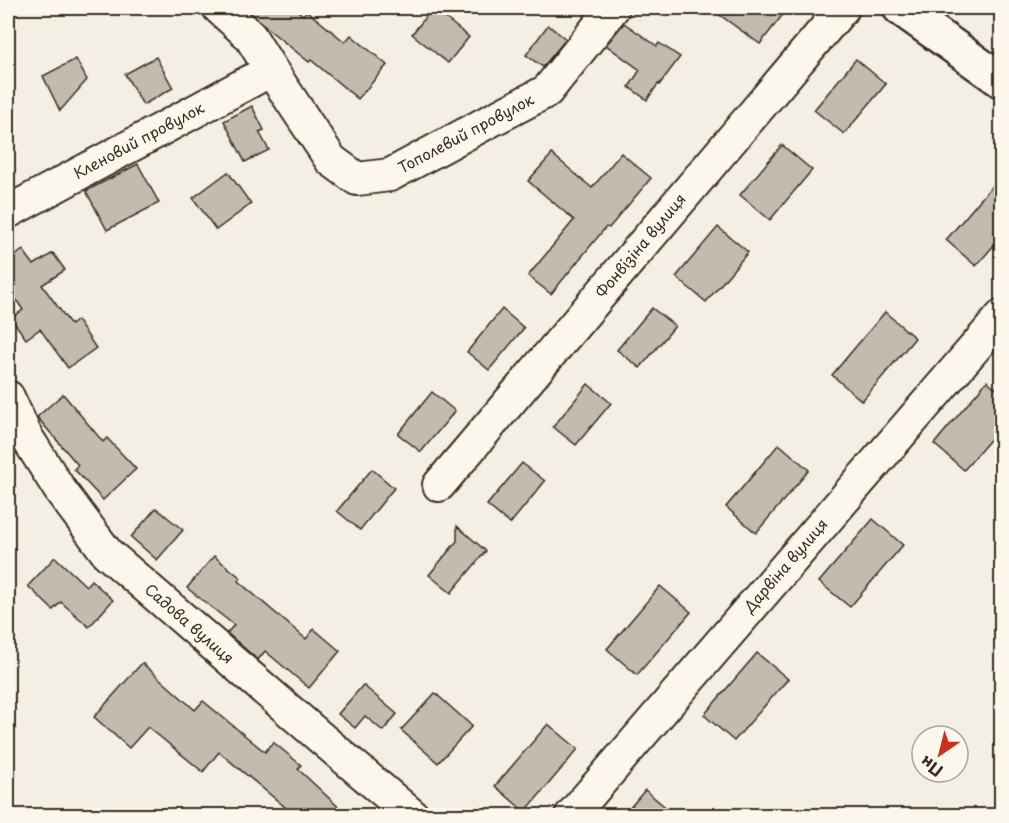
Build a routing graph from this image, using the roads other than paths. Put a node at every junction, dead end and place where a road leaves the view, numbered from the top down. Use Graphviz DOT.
graph roads {
  1 [pos="219,8"];
  2 [pos="613,8"];
  3 [pos="843,8"];
  4 [pos="900,8"];
  5 [pos="271,70"];
  6 [pos="1002,81"];
  7 [pos="8,212"];
  8 [pos="1002,316"];
  9 [pos="8,397"];
  10 [pos="439,484"];
  11 [pos="413,816"];
  12 [pos="571,816"];
  1 -- 5 [label="street, Тополевий провулок"];
  2 -- 5 [label="street, Тополевий провулок"];
  3 -- 10 [label="street, Фонвізіна вулиця"];
  4 -- 6 [label="main road"];
  5 -- 7 [label="street, Кленовий провулок"];
  8 -- 12 [label="street, Дарвіна вулиця"];
  9 -- 11 [label="street, Садова вулиця"];
}
